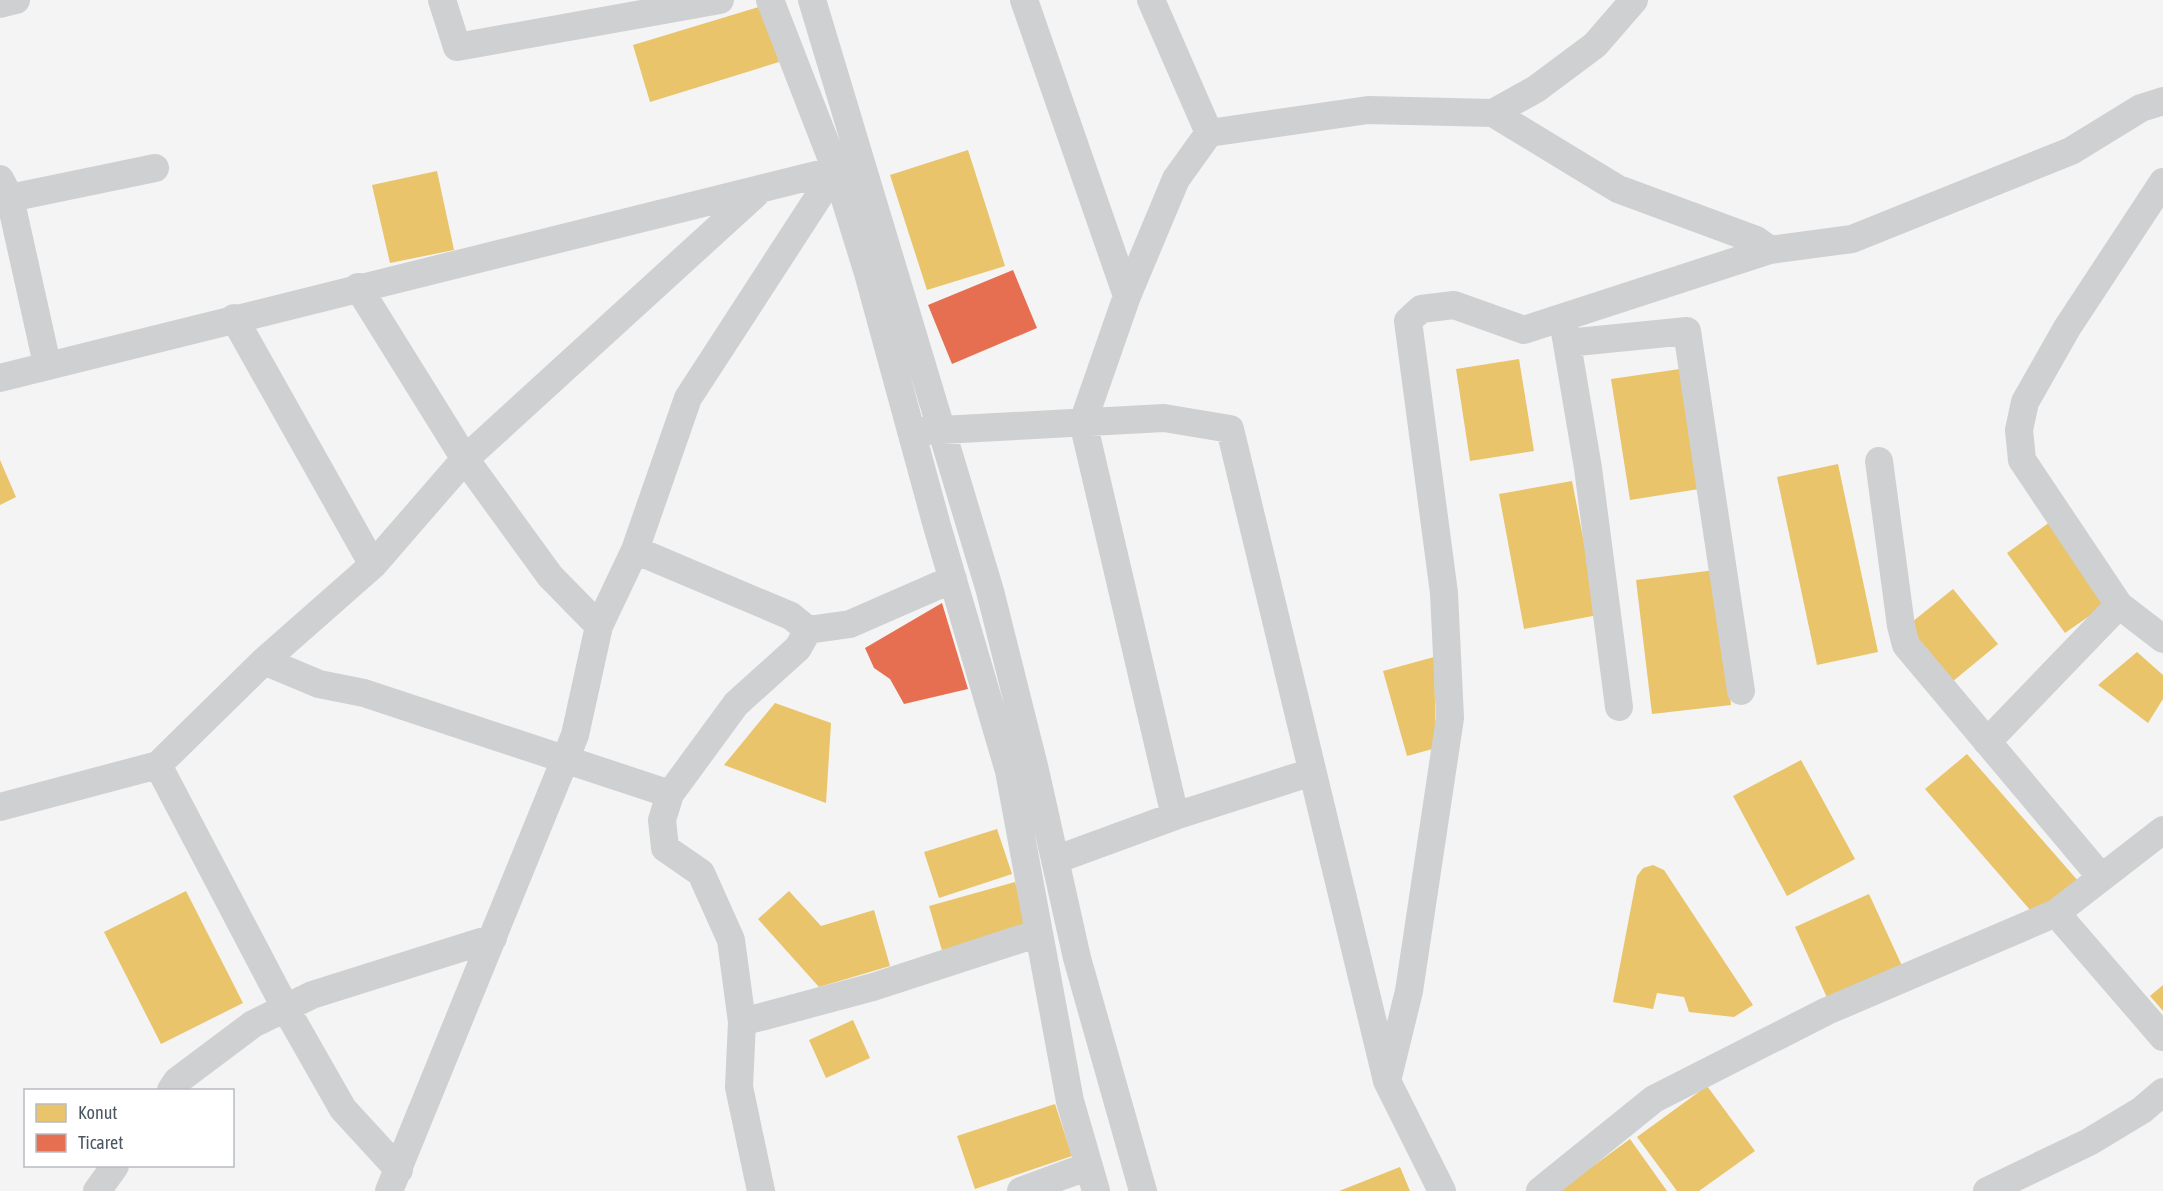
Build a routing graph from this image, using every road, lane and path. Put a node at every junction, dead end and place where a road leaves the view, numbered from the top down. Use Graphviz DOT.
graph roads {
  1 [pos="16,0"];
  2 [pos="442,0"];
  3 [pos="720,0"];
  4 [pos="770,0"];
  5 [pos="812,0"];
  6 [pos="1024,0"];
  7 [pos="1151,0"];
  8 [pos="1634,0"];
  9 [pos="0,4"];
  10 [pos="2163,101"];
  11 [pos="1493,113"];
  12 [pos="1209,133"];
  13 [pos="155,168"];
  14 [pos="836,170"];
  15 [pos="2163,182"];
  16 [pos="762,188"];
  17 [pos="5,189"];
  18 [pos="1770,250"];
  19 [pos="358,287"];
  20 [pos="1127,296"];
  21 [pos="234,318"];
  22 [pos="1565,330"];
  23 [pos="47,364"];
  24 [pos="0,378"];
  25 [pos="1083,422"];
  26 [pos="941,429"];
  27 [pos="912,432"];
  28 [pos="465,459"];
  29 [pos="1879,461"];
  30 [pos="635,550"];
  31 [pos="373,565"];
  32 [pos="953,579"];
  33 [pos="2119,605"];
  34 [pos="599,626"];
  35 [pos="808,630"];
  36 [pos="2163,639"];
  37 [pos="264,661"];
  38 [pos="1741,691"];
  39 [pos="1619,707"];
  40 [pos="1988,742"];
  41 [pos="565,761"];
  42 [pos="158,765"];
  43 [pos="1312,772"];
  44 [pos="670,794"];
  45 [pos="0,807"];
  46 [pos="1175,816"];
  47 [pos="2163,830"];
  48 [pos="1055,860"];
  49 [pos="2101,877"];
  50 [pos="2056,913"];
  51 [pos="1039,933"];
  52 [pos="493,938"];
  53 [pos="286,1010"];
  54 [pos="742,1022"];
  55 [pos="2163,1037"];
  56 [pos="1387,1081"];
  57 [pos="172,1089"];
  58 [pos="2163,1092"];
  59 [pos="115,1167"];
  60 [pos="1092,1179"];
  61 [pos="394,1180"];
  62 [pos="751,1186"];
  63 [pos="97,1191"];
  64 [pos="1021,1191"];
  65 [pos="1143,1191"];
  66 [pos="1442,1191"];
  67 [pos="1540,1191"];
  68 [pos="1987,1191"];
  1 -- 9 [label="street"];
  2 -- 3 [label="street"];
  4 -- 14 [label="street"];
  5 -- 26 [label="street"];
  6 -- 20 [label="street"];
  7 -- 12 [label="street"];
  8 -- 11 [label="street"];
  10 -- 18 [label="street"];
  11 -- 12 [label="street"];
  11 -- 18 [label="street"];
  12 -- 20 [label="street"];
  13 -- 17 [label="street"];
  14 -- 16 [label="street"];
  14 -- 27 [label="street"];
  14 -- 30 [label="street"];
  15 -- 33 [label="street"];
  16 -- 19 [label="street"];
  16 -- 28 [label="street"];
  17 -- 23 [label="street"];
  18 -- 22 [label="street"];
  19 -- 21 [label="street"];
  19 -- 28 [label="street"];
  20 -- 25 [label="street"];
  21 -- 23 [label="street"];
  21 -- 31 [label="street"];
  22 -- 38 [label="street"];
  22 -- 39 [label="street"];
  22 -- 56 [label="street"];
  23 -- 24 [label="street"];
  25 -- 26 [label="street"];
  25 -- 43 [label="street"];
  25 -- 46 [label="street"];
  26 -- 27 [label="street"];
  26 -- 48 [label="street"];
  27 -- 32 [label="street"];
  28 -- 31 [label="street"];
  28 -- 34 [label="street"];
  29 -- 40 [label="street"];
  30 -- 34 [label="street"];
  30 -- 35 [label="street"];
  31 -- 37 [label="street"];
  32 -- 35 [label="street"];
  32 -- 51 [label="street"];
  33 -- 36 [label="street"];
  33 -- 40 [label="street"];
  34 -- 41 [label="street"];
  35 -- 44 [label="street"];
  37 -- 41 [label="street"];
  37 -- 42 [label="street"];
  40 -- 49 [label="street"];
  41 -- 44 [label="street"];
  41 -- 52 [label="street"];
  42 -- 45 [label="street"];
  42 -- 53 [label="street"];
  43 -- 46 [label="street"];
  43 -- 56 [label="street"];
  44 -- 54 [label="street"];
  46 -- 48 [label="street"];
  47 -- 49 [label="street"];
  48 -- 65 [label="street"];
  49 -- 50 [label="street"];
  50 -- 55 [label="street"];
  50 -- 67 [label="street"];
  51 -- 54 [label="street"];
  51 -- 60 [label="street"];
  52 -- 53 [label="street"];
  52 -- 61 [label="street"];
  53 -- 57 [label="street"];
  53 -- 61 [label="street"];
  54 -- 62 [label="street"];
  56 -- 66 [label="street"];
  58 -- 68 [label="street"];
  59 -- 63 [label="street"];
  60 -- 64 [label="street"];
}
